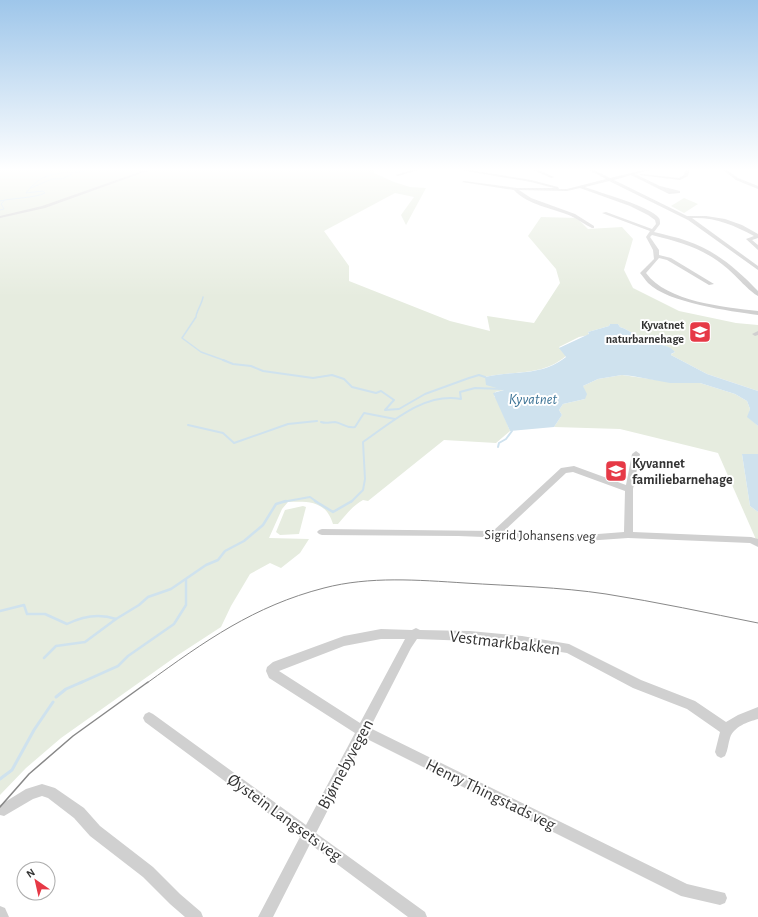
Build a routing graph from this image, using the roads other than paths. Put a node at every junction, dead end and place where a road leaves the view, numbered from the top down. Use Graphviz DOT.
graph roads {
  1 [pos="24,212"];
  2 [pos="567,212"];
  3 [pos="647,212"];
  4 [pos="676,212"];
  5 [pos="604,213"];
  6 [pos="0,217"];
  7 [pos="688,218"];
  8 [pos="592,227"];
  9 [pos="652,232"];
  10 [pos="758,236"];
  11 [pos="758,248"];
  12 [pos="658,256"];
  13 [pos="758,268"];
  14 [pos="711,284"];
  15 [pos="758,294"];
  16 [pos="758,313"];
  17 [pos="636,454"];
  18 [pos="629,489"];
  19 [pos="322,532"];
  20 [pos="494,535"];
  21 [pos="628,535"];
  22 [pos="758,542"];
  23 [pos="416,634"];
  24 [pos="271,671"];
  25 [pos="758,713"];
  26 [pos="149,718"];
  27 [pos="726,729"];
  28 [pos="363,731"];
  29 [pos="721,752"];
  30 [pos="4,810"];
  31 [pos="309,834"];
  32 [pos="720,898"];
  33 [pos="0,913"];
  34 [pos="2,917"];
  35 [pos="196,917"];
  36 [pos="265,917"];
  37 [pos="420,917"];
  1 -- 6 [label="street"];
  2 -- 8 [label="street"];
  3 -- 9 [label="street"];
  4 -- 7 [label="street"];
  5 -- 9 [label="street"];
  7 -- 10 [label="street"];
  7 -- 13 [label="street"];
  9 -- 12 [label="street"];
  9 -- 15 [label="street"];
  10 -- 11 [label="street"];
  12 -- 14 [label="street"];
  12 -- 16 [label="street"];
  17 -- 18 [label="street"];
  18 -- 20 [label="street"];
  18 -- 21 [label="street"];
  19 -- 20 [label="street, Sigrid Johansens veg"];
  20 -- 21 [label="street, Sigrid Johansens veg"];
  21 -- 22 [label="street, Sigrid Johansens veg"];
  23 -- 24 [label="street, Vestmarkbakken"];
  23 -- 27 [label="street, Vestmarkbakken"];
  23 -- 28 [label="street, Bjørnebyvegen"];
  24 -- 28 [label="street, Henry Thingstads veg"];
  25 -- 27 [label="street"];
  26 -- 31 [label="street, Øystein Langsets veg"];
  27 -- 29 [label="street"];
  28 -- 31 [label="street, Bjørnebyvegen"];
  28 -- 32 [label="street, Henry Thingstads veg"];
  30 -- 35 [label="street"];
  31 -- 36 [label="street, Bjørnebyvegen"];
  31 -- 37 [label="street, Øystein Langsets veg"];
  33 -- 34 [label="street"];
}
